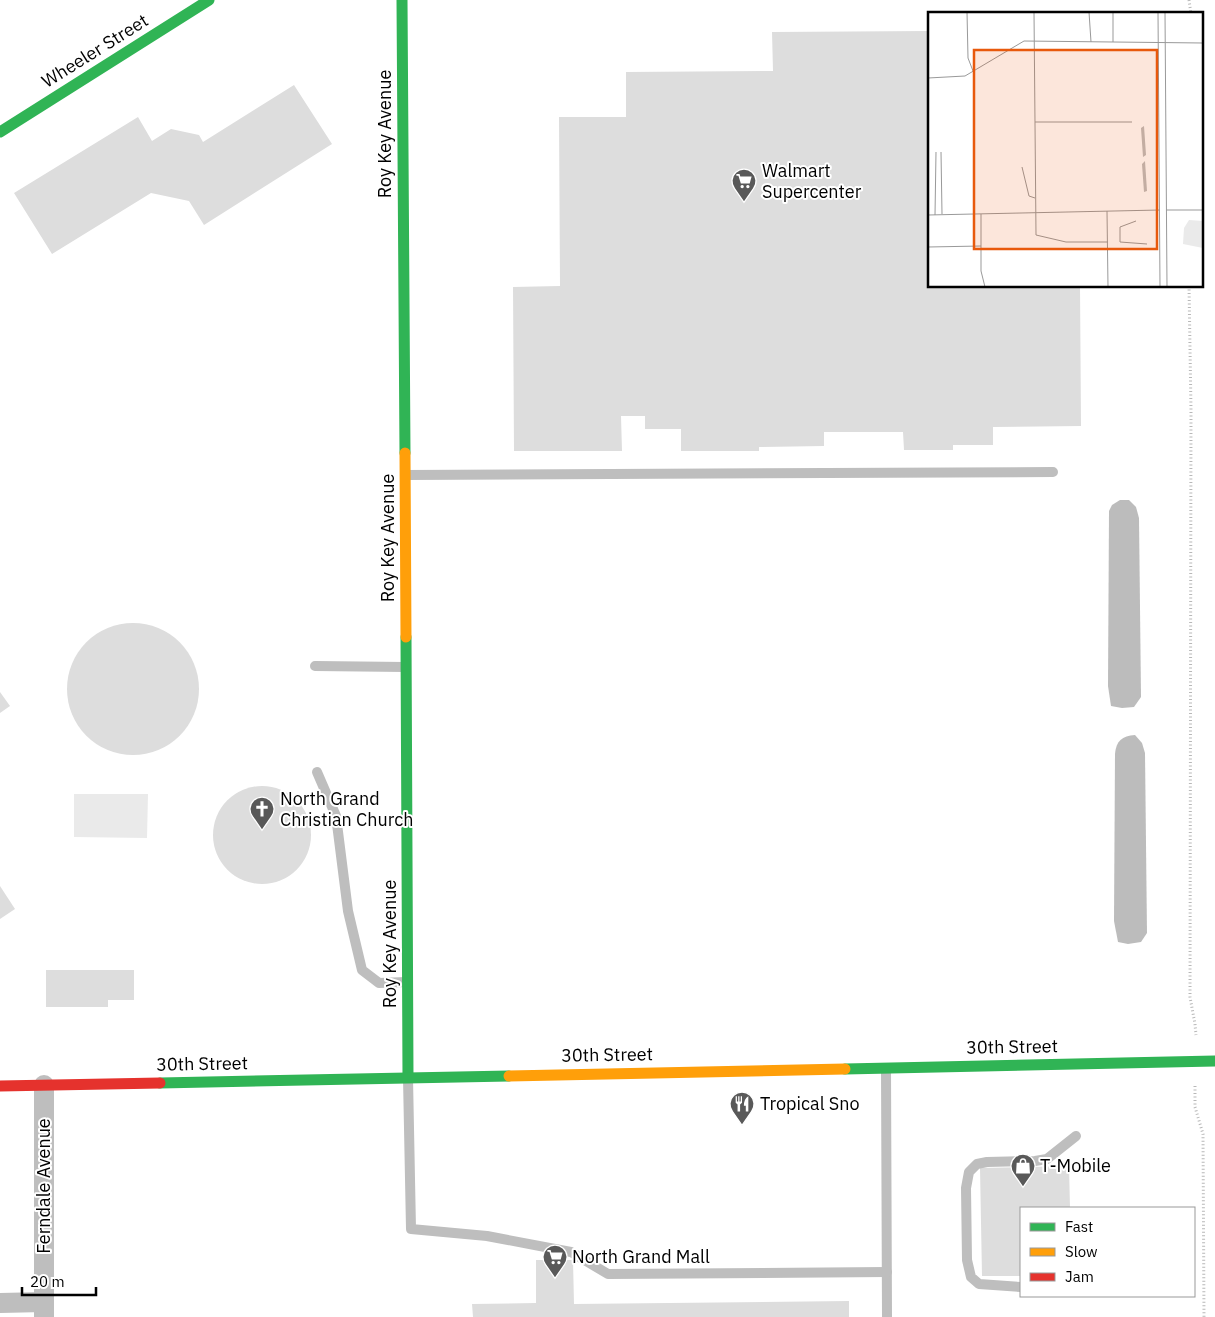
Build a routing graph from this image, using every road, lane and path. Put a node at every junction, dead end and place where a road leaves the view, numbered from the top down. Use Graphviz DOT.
graph roads {
  1 [pos="209,0"];
  2 [pos="402,0"];
  3 [pos="0,132"];
  4 [pos="1189,288"];
  5 [pos="1053,472"];
  6 [pos="405,475"];
  7 [pos="315,666"];
  8 [pos="406,667"];
  9 [pos="317,772"];
  10 [pos="407,982"];
  11 [pos="1196,1028"];
  12 [pos="1215,1061"];
  13 [pos="886,1067"];
  14 [pos="408,1077"];
  15 [pos="44,1085"];
  16 [pos="0,1086"];
  17 [pos="1195,1090"];
  18 [pos="1076,1136"];
  19 [pos="887,1272"];
  20 [pos="1020,1287"];
  21 [pos="0,1303"];
  22 [pos="44,1310"];
  23 [pos="887,1317"];
  24 [pos="1204,1317"];
  1 -- 3 [label="street, Wheeler Street"];
  2 -- 6 [label="street, Roy Key Avenue"];
  4 -- 11 [label="path"];
  5 -- 6 [label="lane"];
  6 -- 8 [label="street, Roy Key Avenue"];
  7 -- 8 [label="lane"];
  8 -- 10 [label="street, Roy Key Avenue"];
  9 -- 10 [label="lane"];
  10 -- 14 [label="street, Roy Key Avenue"];
  12 -- 13 [label="street, 30th Street"];
  13 -- 14 [label="street, 30th Street"];
  13 -- 19 [label="lane"];
  14 -- 15 [label="street, 30th Street"];
  14 -- 19 [label="lane"];
  15 -- 16 [label="street, 30th Street"];
  15 -- 22 [label="street, Ferndale Avenue"];
  17 -- 24 [label="path"];
  18 -- 20 [label="lane"];
  19 -- 23 [label="lane"];
  21 -- 22 [label="street"];
}
